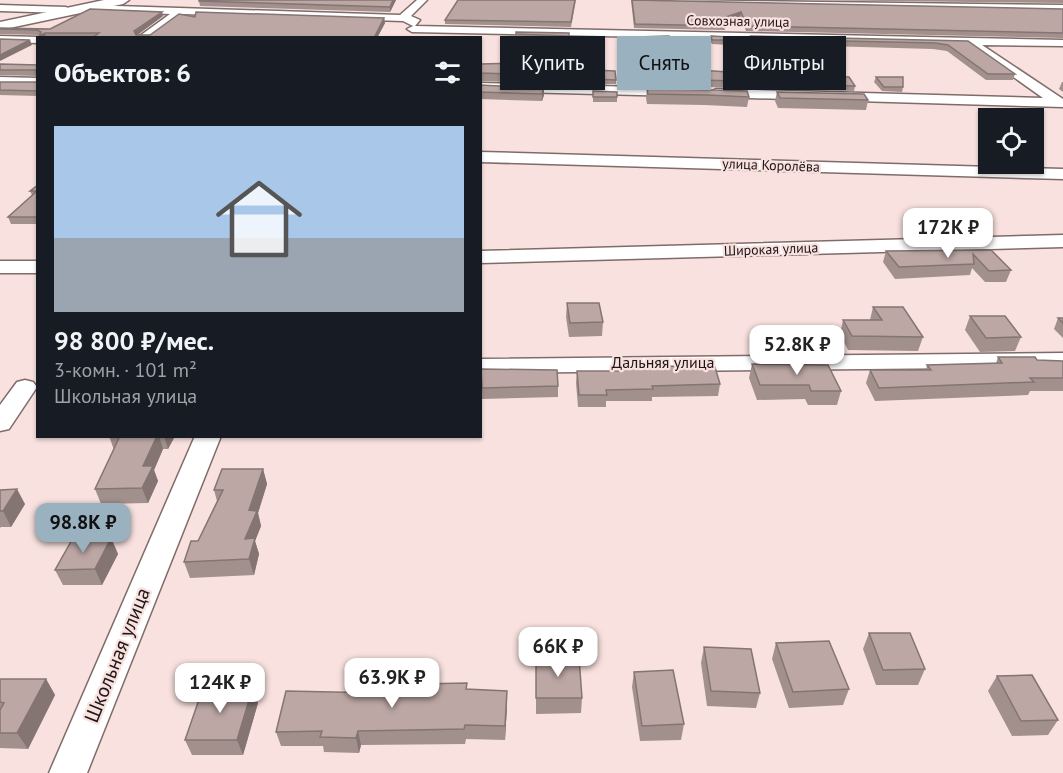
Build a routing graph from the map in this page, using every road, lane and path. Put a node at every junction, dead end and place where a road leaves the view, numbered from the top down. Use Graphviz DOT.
graph roads {
  1 [pos="123,0"];
  2 [pos="422,0"];
  3 [pos="668,0"];
  4 [pos="922,3"];
  5 [pos="0,8"];
  6 [pos="86,8"];
  7 [pos="1063,8"];
  8 [pos="66,10"];
  9 [pos="179,12"];
  10 [pos="403,18"];
  11 [pos="0,26"];
  12 [pos="409,33"];
  13 [pos="145,36"];
  14 [pos="0,39"];
  15 [pos="36,40"];
  16 [pos="968,40"];
  17 [pos="1063,43"];
  18 [pos="0,81"];
  19 [pos="36,82"];
  20 [pos="482,87"];
  21 [pos="1061,104"];
  22 [pos="482,157"];
  23 [pos="1063,174"];
  24 [pos="1063,242"];
  25 [pos="482,258"];
  26 [pos="0,267"];
  27 [pos="31,267"];
  28 [pos="1063,360"];
  29 [pos="482,366"];
  30 [pos="31,387"];
  31 [pos="0,388"];
  32 [pos="0,423"];
  33 [pos="207,438"];
  34 [pos="68,773"];
  1 -- 6 [label="street"];
  2 -- 10 [label="street"];
  3 -- 4 [label="street"];
  4 -- 7 [label="street"];
  4 -- 16 [label="street"];
  5 -- 8 [label="street"];
  6 -- 8 [label="street"];
  6 -- 9 [label="street"];
  8 -- 11 [label="street"];
  9 -- 10 [label="street"];
  9 -- 13 [label="street"];
  10 -- 12 [label="street"];
  12 -- 16 [label="street, Совхозная улица"];
  14 -- 15 [label="street"];
  16 -- 17 [label="street, Совхозная улица"];
  16 -- 21 [label="street"];
  18 -- 19 [label="street"];
  20 -- 21 [label="street"];
  22 -- 23 [label="street, улица Королёва"];
  24 -- 25 [label="street, Широкая улица"];
  26 -- 27 [label="street"];
  28 -- 29 [label="street, Дальняя улица"];
  30 -- 31 [label="street"];
  30 -- 32 [label="street"];
  33 -- 34 [label="street, Школьная улица"];
}
